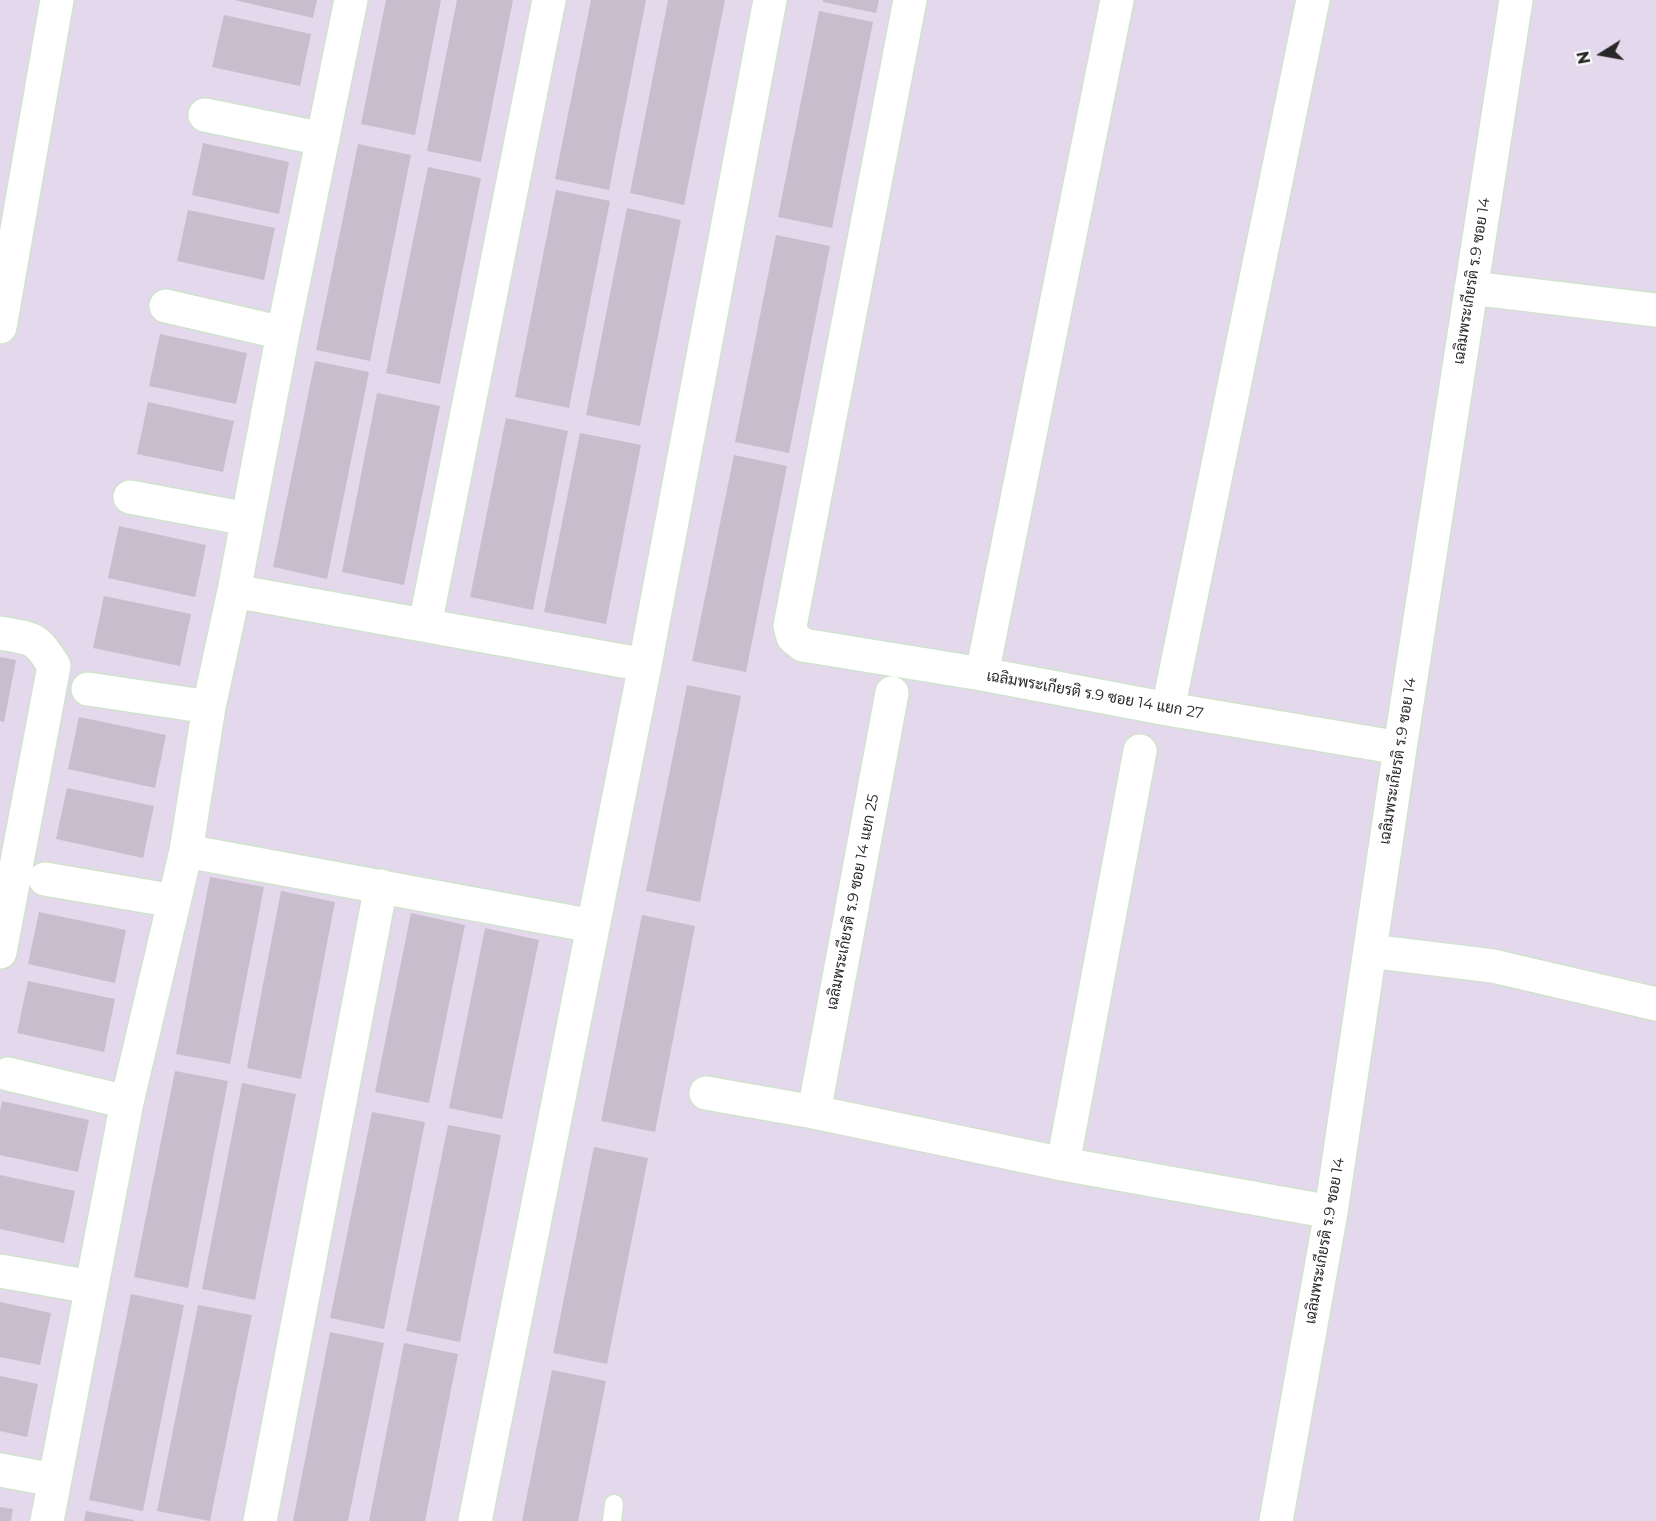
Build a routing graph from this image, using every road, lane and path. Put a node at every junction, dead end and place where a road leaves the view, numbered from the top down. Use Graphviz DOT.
graph roads {
  1 [pos="57,0"];
  2 [pos="351,0"];
  3 [pos="549,0"];
  4 [pos="770,0"];
  5 [pos="910,0"];
  6 [pos="1117,0"];
  7 [pos="1313,0"];
  8 [pos="1516,0"];
  9 [pos="205,115"];
  10 [pos="323,139"];
  11 [pos="1471,288"];
  12 [pos="166,306"];
  13 [pos="1656,310"];
  14 [pos="0,327"];
  15 [pos="283,333"];
  16 [pos="130,497"];
  17 [pos="247,519"];
  18 [pos="234,591"];
  19 [pos="425,625"];
  20 [pos="0,633"];
  21 [pos="645,665"];
  22 [pos="982,674"];
  23 [pos="88,689"];
  24 [pos="892,693"];
  25 [pos="209,707"];
  26 [pos="1168,709"];
  27 [pos="1400,748"];
  28 [pos="1140,751"];
  29 [pos="186,851"];
  30 [pos="45,879"];
  31 [pos="381,886"];
  32 [pos="174,901"];
  33 [pos="593,926"];
  34 [pos="1370,951"];
  35 [pos="0,952"];
  36 [pos="1656,1004"];
  37 [pos="8,1074"];
  38 [pos="706,1093"];
  39 [pos="128,1102"];
  40 [pos="814,1112"];
  41 [pos="1063,1164"];
  42 [pos="1331,1212"];
  43 [pos="0,1271"];
  44 [pos="91,1287"];
  45 [pos="0,1470"];
  46 [pos="54,1480"];
  47 [pos="46,1521"];
  48 [pos="260,1521"];
  49 [pos="475,1521"];
  50 [pos="1276,1521"];
  1 -- 14 [label="street"];
  2 -- 10 [label="street"];
  3 -- 19 [label="street"];
  4 -- 21 [label="street"];
  5 -- 22 [label="street, เฉลิมพระเกียรติ ร.9 ซอย 14 แยก 27"];
  6 -- 22 [label="street"];
  7 -- 26 [label="street"];
  8 -- 11 [label="street, เฉลิมพระเกียรติ ร.9 ซอย 14"];
  9 -- 10 [label="street"];
  10 -- 15 [label="street"];
  11 -- 13 [label="street"];
  11 -- 27 [label="street, เฉลิมพระเกียรติ ร.9 ซอย 14"];
  12 -- 15 [label="street"];
  15 -- 17 [label="street"];
  16 -- 17 [label="street"];
  17 -- 18 [label="street"];
  18 -- 19 [label="street"];
  18 -- 25 [label="street"];
  19 -- 21 [label="street"];
  20 -- 35 [label="street"];
  21 -- 33 [label="street"];
  22 -- 26 [label="street, เฉลิมพระเกียรติ ร.9 ซอย 14 แยก 27"];
  23 -- 25 [label="street"];
  24 -- 40 [label="street, เฉลิมพระเกียรติ ร.9 ซอย 14 แยก 25"];
  25 -- 29 [label="street"];
  26 -- 27 [label="street, เฉลิมพระเกียรติ ร.9 ซอย 14 แยก 27"];
  27 -- 34 [label="street, เฉลิมพระเกียรติ ร.9 ซอย 14"];
  28 -- 41 [label="street"];
  29 -- 31 [label="street"];
  29 -- 32 [label="street"];
  30 -- 32 [label="street"];
  31 -- 33 [label="street"];
  31 -- 48 [label="street"];
  32 -- 39 [label="street"];
  33 -- 49 [label="street"];
  34 -- 36 [label="street"];
  34 -- 42 [label="street, เฉลิมพระเกียรติ ร.9 ซอย 14"];
  37 -- 39 [label="street"];
  38 -- 40 [label="street"];
  39 -- 44 [label="street"];
  40 -- 41 [label="street"];
  41 -- 42 [label="street"];
  42 -- 50 [label="street, เฉลิมพระเกียรติ ร.9 ซอย 14"];
  43 -- 44 [label="street"];
  44 -- 46 [label="street"];
  45 -- 46 [label="street"];
  46 -- 47 [label="street"];
}
